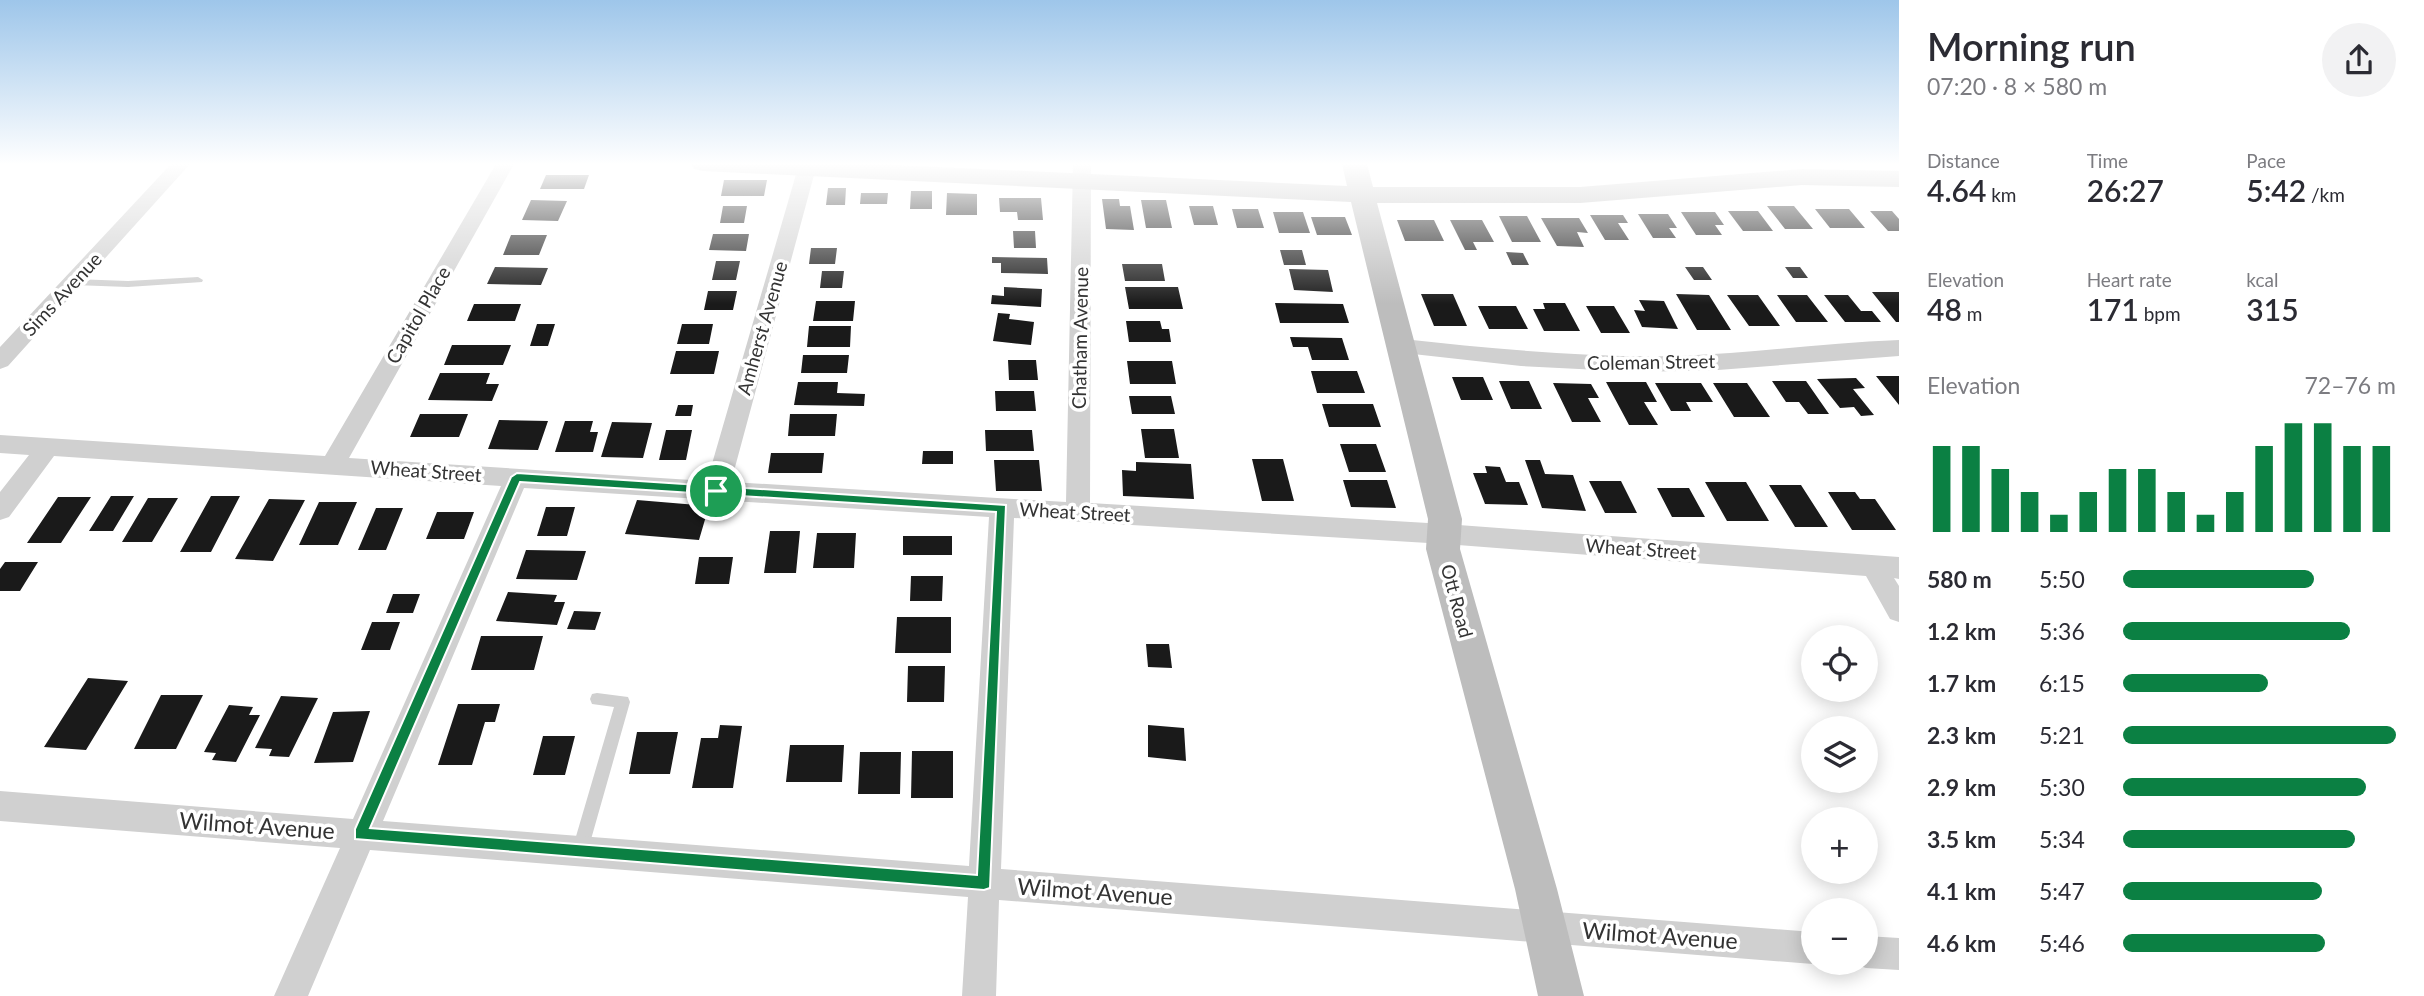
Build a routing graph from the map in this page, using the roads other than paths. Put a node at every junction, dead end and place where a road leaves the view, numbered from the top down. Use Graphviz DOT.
graph roads {
  1 [pos="139,210"];
  2 [pos="478,210"];
  3 [pos="795,210"];
  4 [pos="1082,210"];
  5 [pos="1366,210"];
  6 [pos="198,281"];
  7 [pos="74,282"];
  8 [pos="1403,347"];
  9 [pos="1899,348"];
  10 [pos="0,361"];
  11 [pos="0,444"];
  12 [pos="48,447"];
  13 [pos="332,466"];
  14 [pos="517,477"];
  15 [pos="716,491"];
  16 [pos="1002,508"];
  17 [pos="0,510"];
  18 [pos="1078,512"];
  19 [pos="1444,534"];
  20 [pos="1887,567"];
  21 [pos="1899,611"];
  22 [pos="597,699"];
  23 [pos="0,806"];
  24 [pos="360,834"];
  25 [pos="580,851"];
  26 [pos="984,883"];
  27 [pos="1545,927"];
  28 [pos="1801,947"];
  29 [pos="1878,953"];
  30 [pos="1899,954"];
  31 [pos="291,996"];
  32 [pos="979,996"];
  33 [pos="1561,996"];
  1 -- 7 [label="street, Sims Avenue"];
  2 -- 13 [label="street, Capitol Place"];
  3 -- 15 [label="street, Amherst Avenue"];
  4 -- 18 [label="street, Chatham Avenue"];
  5 -- 8 [label="street, Ott Road"];
  6 -- 7 [label="lane"];
  7 -- 10 [label="street, Sims Avenue"];
  8 -- 9 [label="street, Coleman Street"];
  8 -- 19 [label="street, Ott Road"];
  11 -- 12 [label="street, Wheat Street"];
  12 -- 13 [label="street, Wheat Street"];
  12 -- 17 [label="street"];
  13 -- 14 [label="street, Wheat Street"];
  14 -- 15 [label="street, Wheat Street"];
  14 -- 24 [label="street"];
  15 -- 16 [label="street, Wheat Street"];
  16 -- 18 [label="street, Wheat Street"];
  16 -- 26 [label="street"];
  18 -- 19 [label="street, Wheat Street"];
  19 -- 20 [label="street, Wheat Street"];
  19 -- 27 [label="street, Ott Road"];
  20 -- 21 [label="street"];
  22 -- 25 [label="lane"];
  23 -- 24 [label="street, Wilmot Avenue"];
  24 -- 25 [label="street, Wilmot Avenue"];
  24 -- 31 [label="street"];
  25 -- 26 [label="street, Wilmot Avenue"];
  26 -- 27 [label="street, Wilmot Avenue"];
  26 -- 32 [label="street"];
  27 -- 28 [label="street, Wilmot Avenue"];
  27 -- 33 [label="street, Ott Road"];
  29 -- 30 [label="street"];
}
